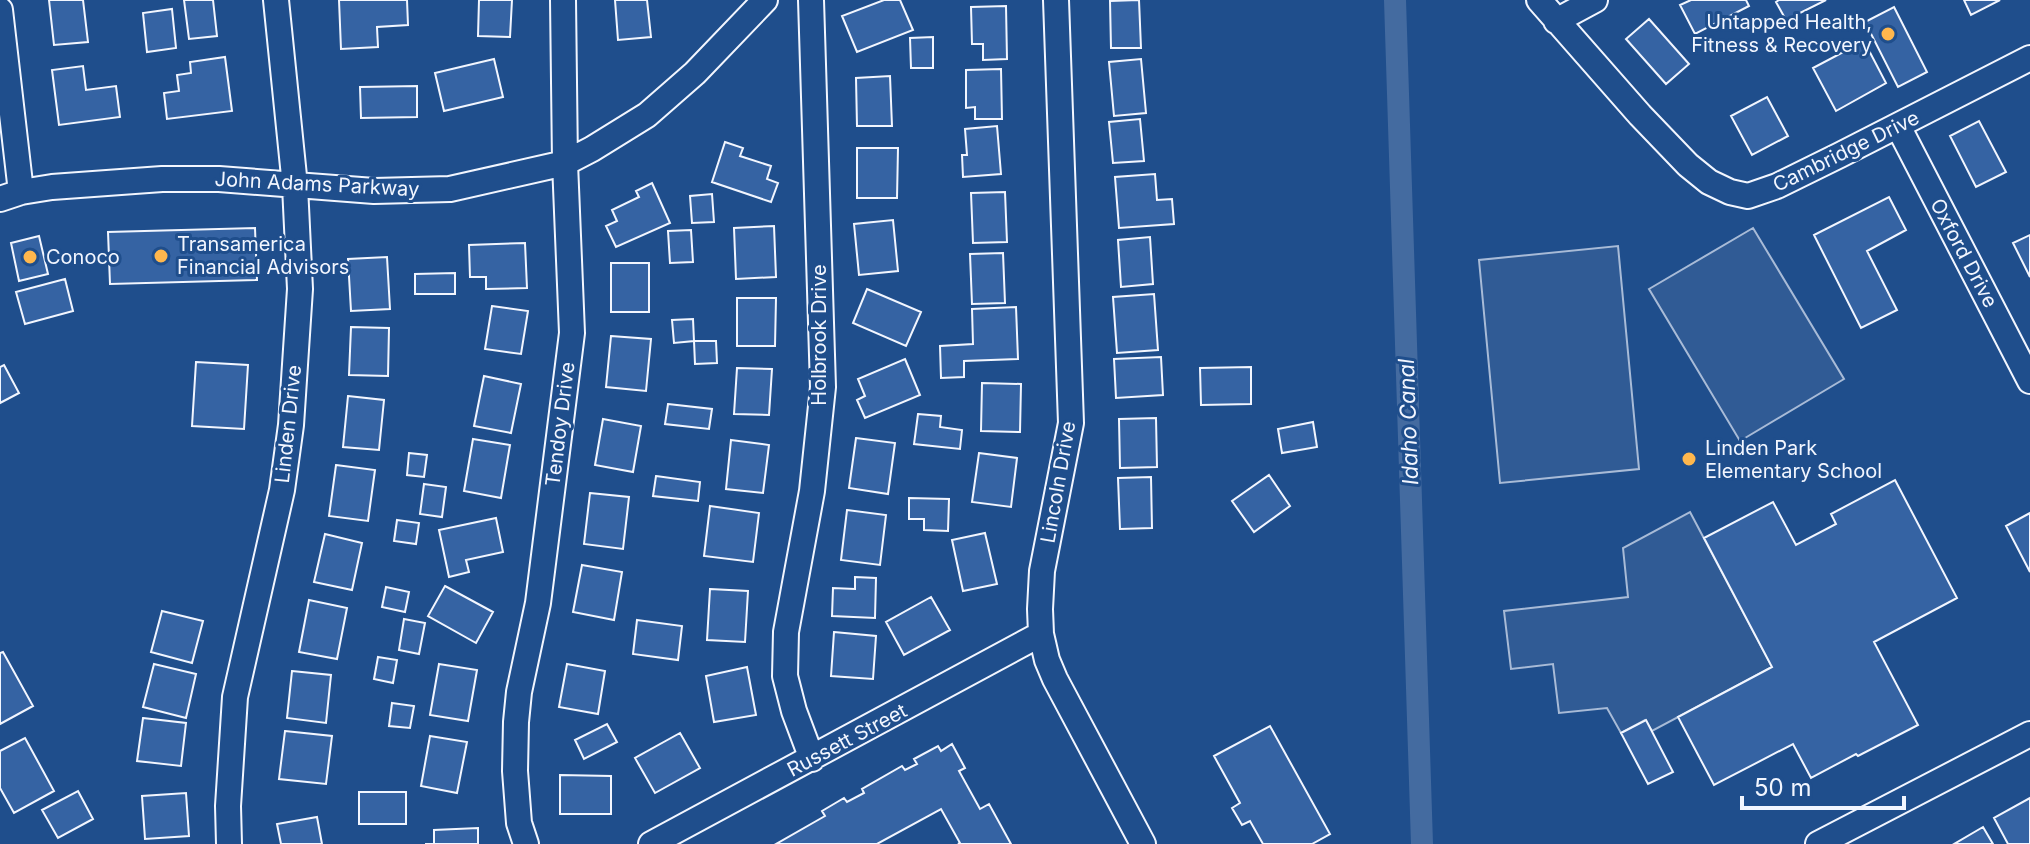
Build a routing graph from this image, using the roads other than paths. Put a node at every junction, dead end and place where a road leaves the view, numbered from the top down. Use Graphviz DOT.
graph roads {
  1 [pos="276,0"];
  2 [pos="563,0"];
  3 [pos="765,0"];
  4 [pos="811,0"];
  5 [pos="1056,0"];
  6 [pos="1539,0"];
  7 [pos="1595,0"];
  8 [pos="0,10"];
  9 [pos="1556,21"];
  10 [pos="2030,58"];
  11 [pos="1898,126"];
  12 [pos="565,163"];
  13 [pos="295,186"];
  14 [pos="11,195"];
  15 [pos="2030,381"];
  16 [pos="1041,634"];
  17 [pos="2030,734"];
  18 [pos="812,759"];
  19 [pos="229,844"];
  20 [pos="526,844"];
  21 [pos="651,844"];
  22 [pos="1143,844"];
  23 [pos="1818,844"];
  1 -- 13 [label="street, Linden Drive"];
  2 -- 12 [label="street, Tendoy Drive"];
  3 -- 12 [label="street, John Adams Parkway"];
  4 -- 18 [label="street, Holbrook Drive"];
  5 -- 16 [label="street, Lincoln Drive"];
  6 -- 9 [label="street, Cambridge Drive"];
  7 -- 9 [label="street"];
  8 -- 14 [label="street"];
  9 -- 11 [label="street, Cambridge Drive"];
  10 -- 11 [label="street, Cambridge Drive"];
  11 -- 15 [label="street, Oxford Drive"];
  12 -- 13 [label="street, John Adams Parkway"];
  12 -- 20 [label="street, Tendoy Drive"];
  13 -- 14 [label="street, John Adams Parkway"];
  13 -- 19 [label="street, Linden Drive"];
  16 -- 18 [label="street, Russett Street"];
  16 -- 22 [label="street, Lincoln Drive"];
  17 -- 23 [label="street"];
  18 -- 21 [label="street, Russett Street"];
}
